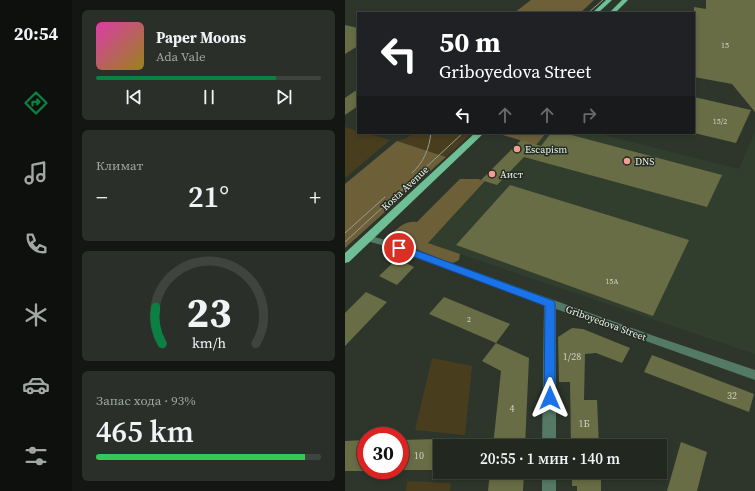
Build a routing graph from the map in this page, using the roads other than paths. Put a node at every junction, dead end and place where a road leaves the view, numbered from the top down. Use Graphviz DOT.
graph roads {
  1 [pos="609,0"];
  2 [pos="625,0"];
  3 [pos="596,12"];
  4 [pos="613,12"];
  5 [pos="479,134"];
  6 [pos="367,238"];
  7 [pos="345,259"];
  8 [pos="550,303"];
  9 [pos="755,375"];
  10 [pos="549,439"];
  11 [pos="549,479"];
  12 [pos="549,491"];
  1 -- 3 [label="main road"];
  2 -- 4 [label="main road"];
  5 -- 6 [label="main road, Kosta Avenue"];
  6 -- 7 [label="main road, Kosta Avenue"];
  6 -- 8 [label="street, Griboyedova Street"];
  8 -- 9 [label="street, Griboyedova Street"];
  8 -- 10 [label="street"];
  11 -- 12 [label="street"];
}
